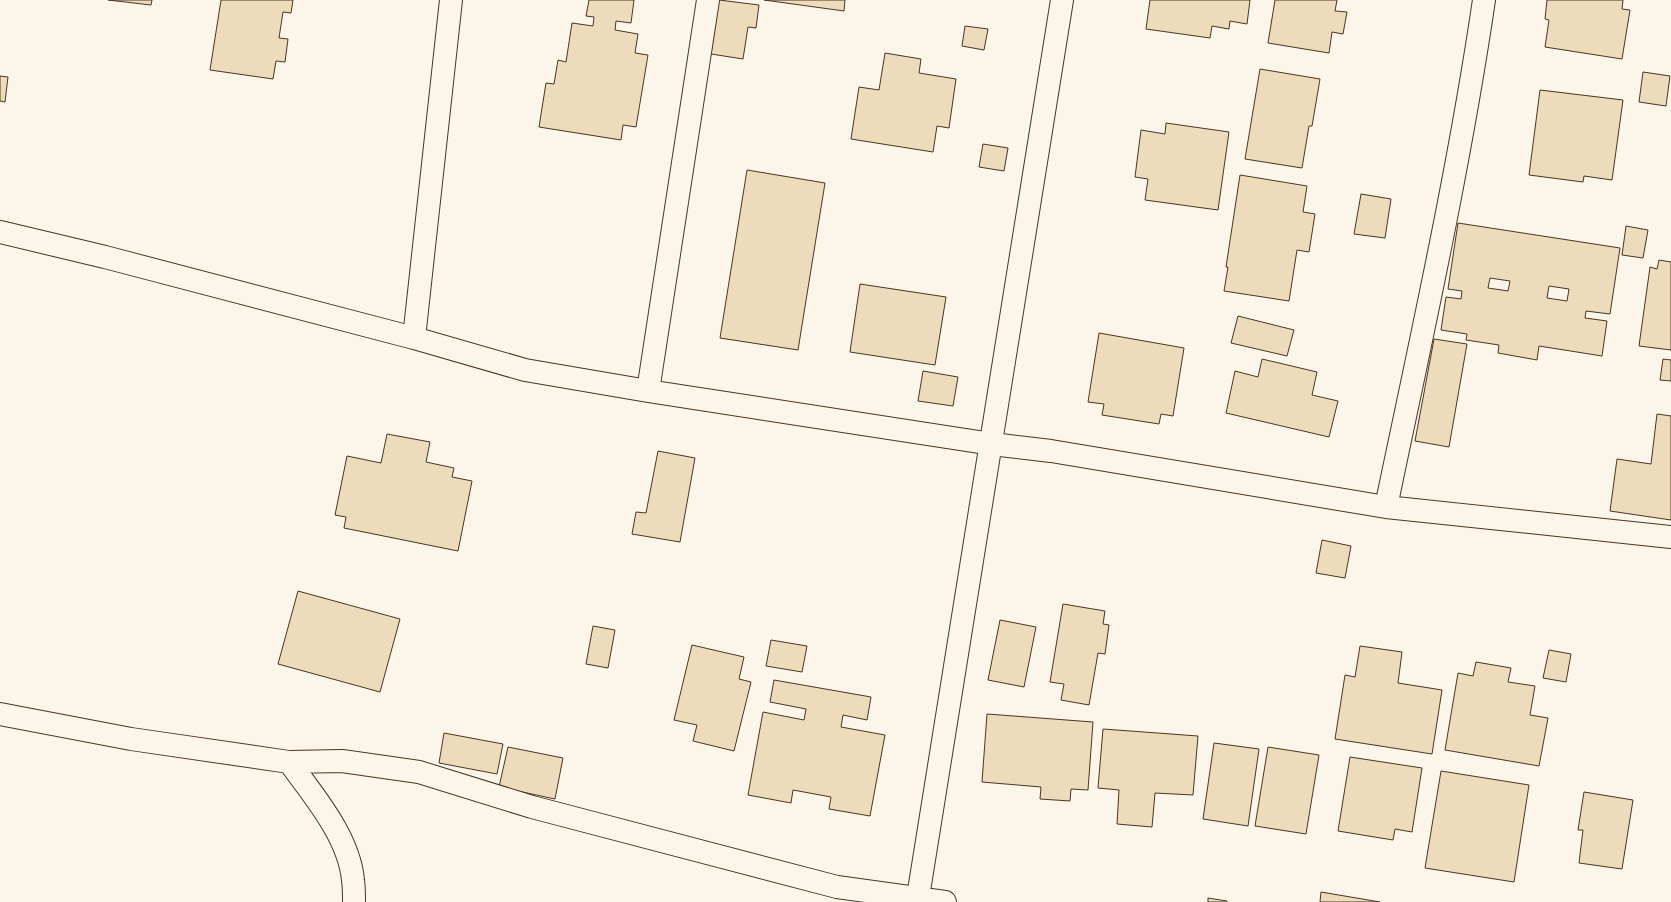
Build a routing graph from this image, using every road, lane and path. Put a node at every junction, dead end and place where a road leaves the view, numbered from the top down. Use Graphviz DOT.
graph roads {
  1 [pos="451,0"];
  2 [pos="708,0"];
  3 [pos="1062,0"];
  4 [pos="1484,0"];
  5 [pos="0,232"];
  6 [pos="414,338"];
  7 [pos="648,391"];
  8 [pos="992,444"];
  9 [pos="1386,507"];
  10 [pos="1671,537"];
  11 [pos="0,714"];
  12 [pos="289,762"];
  13 [pos="840,895"];
  14 [pos="918,897"];
  15 [pos="354,902"];
  16 [pos="945,902"];
  1 -- 6 [label="street"];
  2 -- 7 [label="street"];
  3 -- 8 [label="street"];
  4 -- 9 [label="street"];
  5 -- 6 [label="street"];
  6 -- 7 [label="street"];
  7 -- 8 [label="street"];
  8 -- 9 [label="street"];
  8 -- 14 [label="street"];
  9 -- 10 [label="street"];
  11 -- 12 [label="street"];
  12 -- 13 [label="street"];
  12 -- 15 [label="street"];
  13 -- 14 [label="street"];
  14 -- 16 [label="street"];
}
